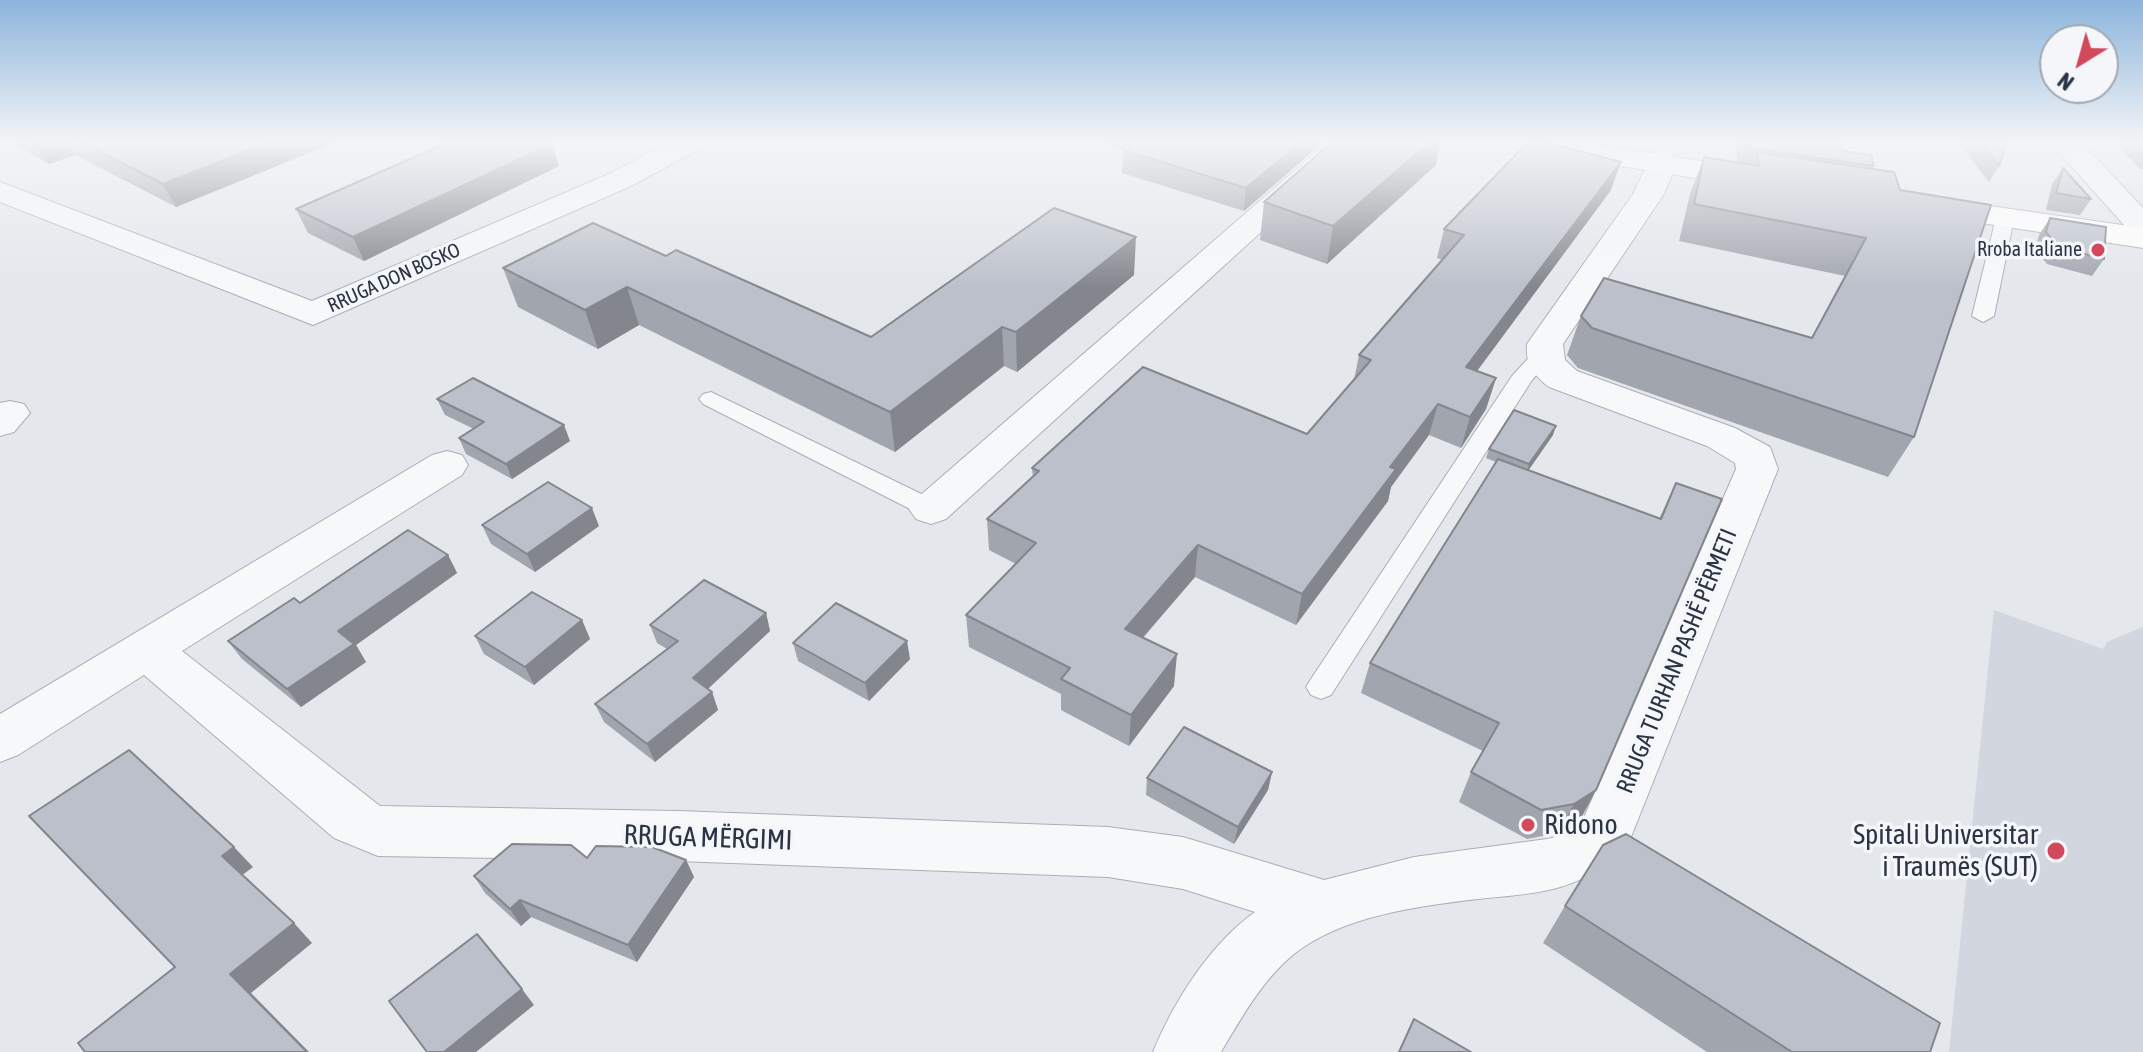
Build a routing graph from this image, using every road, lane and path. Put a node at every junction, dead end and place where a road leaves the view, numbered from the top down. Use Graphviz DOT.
graph roads {
  1 [pos="597,190"];
  2 [pos="1291,190"];
  3 [pos="1649,190"];
  4 [pos="2109,190"];
  5 [pos="0,191"];
  6 [pos="1896,201"];
  7 [pos="2005,218"];
  8 [pos="2143,227"];
  9 [pos="2143,238"];
  10 [pos="1983,316"];
  11 [pos="1544,355"];
  12 [pos="711,399"];
  13 [pos="447,465"];
  14 [pos="931,509"];
  15 [pos="146,649"];
  16 [pos="1321,687"];
  17 [pos="0,740"];
  18 [pos="1327,908"];
  19 [pos="1185,1052"];
  1 -- 5 [label="street, RRUGA DON BOSKO"];
  2 -- 14 [label="street"];
  3 -- 11 [label="street"];
  4 -- 8 [label="street"];
  6 -- 7 [label="main road"];
  7 -- 9 [label="main road"];
  7 -- 10 [label="lane"];
  11 -- 16 [label="lane"];
  11 -- 18 [label="street, RRUGA TURHAN PASHË PËRMETI"];
  12 -- 14 [label="lane"];
  13 -- 15 [label="street"];
  15 -- 17 [label="street"];
  15 -- 18 [label="street, RRUGA MËRGIMI"];
  18 -- 19 [label="street, RRUGA TURHAN PASHË PËRMETI"];
}
